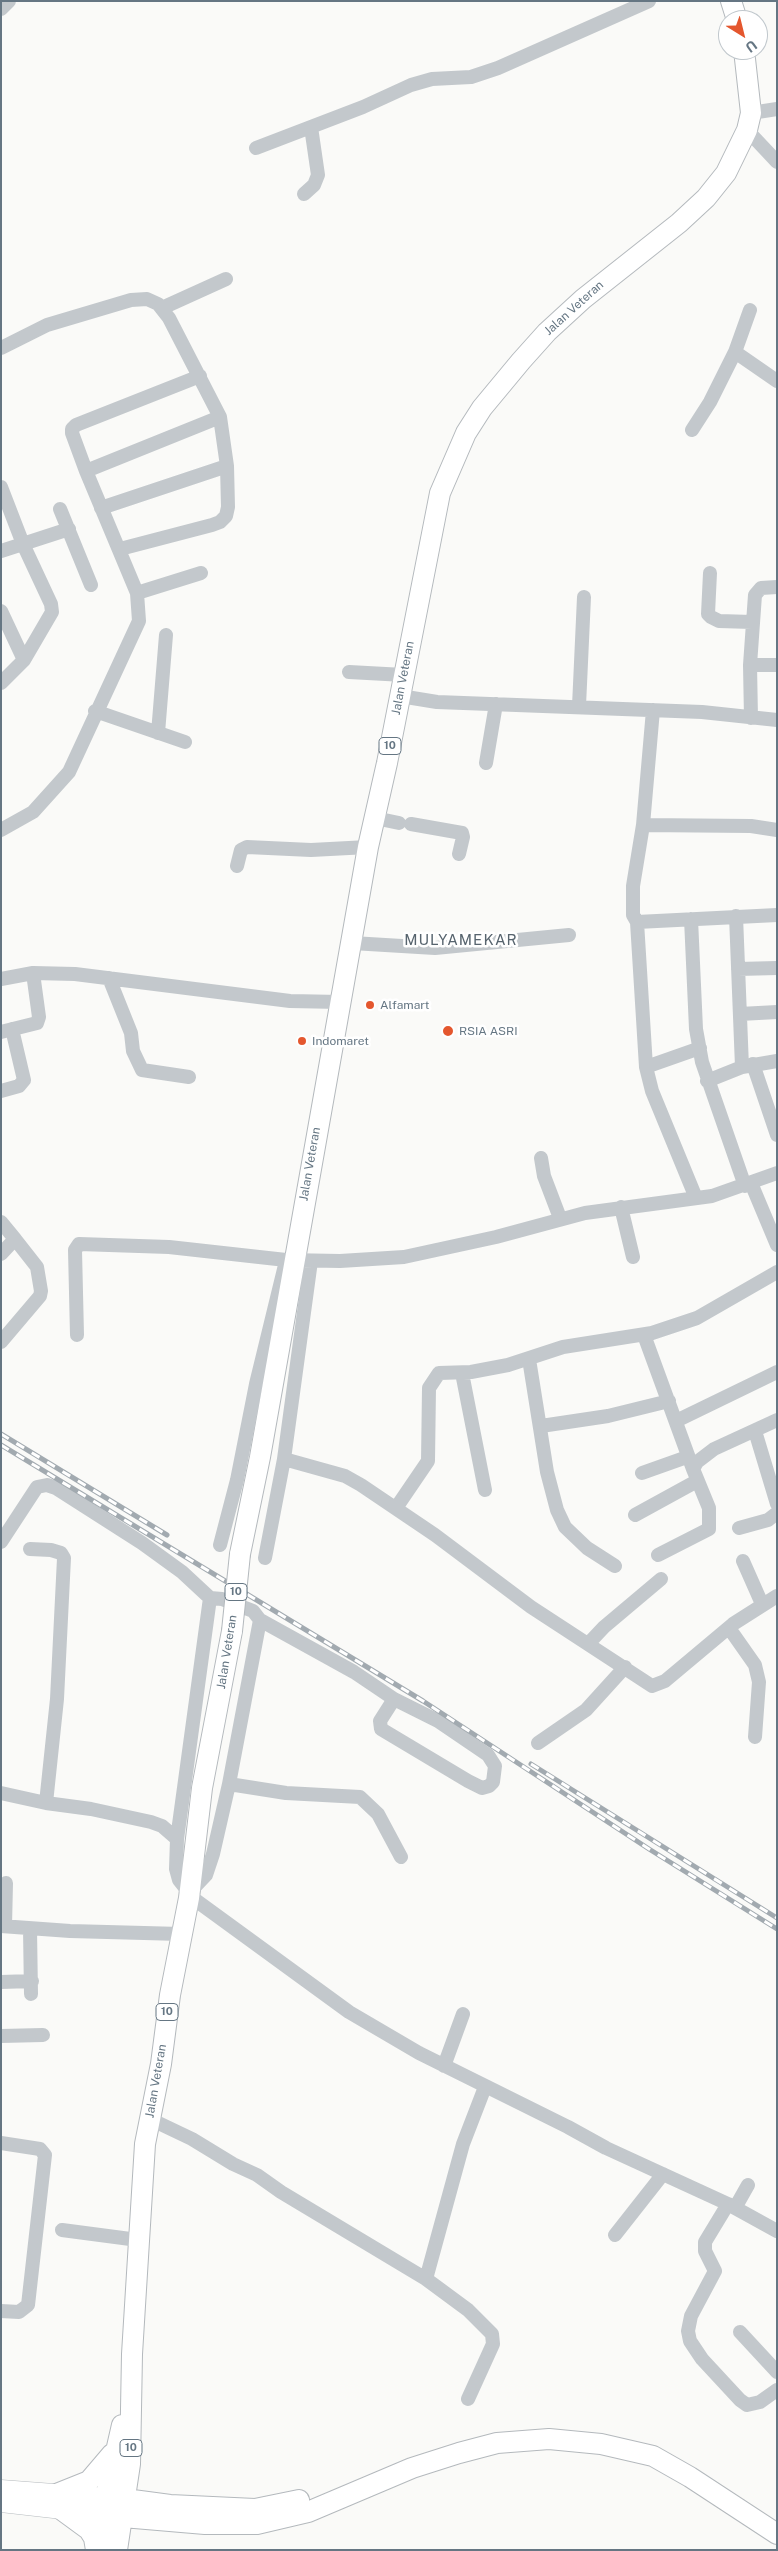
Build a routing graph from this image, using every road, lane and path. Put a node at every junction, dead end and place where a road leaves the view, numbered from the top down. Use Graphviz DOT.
graph roads {
  1 [pos="649,1"];
  2 [pos="745,60"];
  3 [pos="777,109"];
  4 [pos="749,121"];
  5 [pos="311,127"];
  6 [pos="256,148"];
  7 [pos="777,162"];
  8 [pos="304,194"];
  9 [pos="226,279"];
  10 [pos="162,308"];
  11 [pos="750,310"];
  12 [pos="1,348"];
  13 [pos="735,352"];
  14 [pos="200,376"];
  15 [pos="777,381"];
  16 [pos="220,418"];
  17 [pos="692,430"];
  18 [pos="227,466"];
  19 [pos="86,471"];
  20 [pos="1,487"];
  21 [pos="101,508"];
  22 [pos="60,509"];
  23 [pos="69,529"];
  24 [pos="23,544"];
  25 [pos="120,549"];
  26 [pos="1,551"];
  27 [pos="710,572"];
  28 [pos="201,574"];
  29 [pos="91,585"];
  30 [pos="777,587"];
  31 [pos="137,593"];
  32 [pos="584,597"];
  33 [pos="1,611"];
  34 [pos="752,622"];
  35 [pos="166,635"];
  36 [pos="24,660"];
  37 [pos="750,665"];
  38 [pos="777,665"];
  39 [pos="348,672"];
  40 [pos="404,675"];
  41 [pos="1,683"];
  42 [pos="400,696"];
  43 [pos="496,704"];
  44 [pos="579,706"];
  45 [pos="653,710"];
  46 [pos="95,712"];
  47 [pos="751,718"];
  48 [pos="777,720"];
  49 [pos="158,733"];
  50 [pos="185,742"];
  51 [pos="486,763"];
  52 [pos="375,818"];
  53 [pos="643,825"];
  54 [pos="1,830"];
  55 [pos="777,830"];
  56 [pos="368,847"];
  57 [pos="459,854"];
  58 [pos="237,866"];
  59 [pos="777,915"];
  60 [pos="736,916"];
  61 [pos="691,919"];
  62 [pos="637,922"];
  63 [pos="569,935"];
  64 [pos="352,943"];
  65 [pos="777,968"];
  66 [pos="738,969"];
  67 [pos="33,973"];
  68 [pos="109,978"];
  69 [pos="1,980"];
  70 [pos="340,1002"];
  71 [pos="777,1012"];
  72 [pos="740,1014"];
  73 [pos="7,1031"];
  74 [pos="700,1048"];
  75 [pos="777,1061"];
  76 [pos="748,1065"];
  77 [pos="646,1067"];
  78 [pos="189,1077"];
  79 [pos="708,1081"];
  80 [pos="1,1091"];
  81 [pos="773,1113"];
  82 [pos="777,1135"];
  83 [pos="541,1158"];
  84 [pos="777,1173"];
  85 [pos="748,1185"];
  86 [pos="696,1198"];
  87 [pos="621,1206"];
  88 [pos="560,1218"];
  89 [pos="1,1222"];
  90 [pos="15,1239"];
  91 [pos="777,1244"];
  92 [pos="1,1254"];
  93 [pos="633,1257"];
  94 [pos="297,1260"];
  95 [pos="777,1272"];
  96 [pos="77,1335"];
  97 [pos="644,1335"];
  98 [pos="1,1342"];
  99 [pos="529,1359"];
  100 [pos="777,1372"];
  101 [pos="462,1373"];
  102 [pos="669,1401"];
  103 [pos="777,1420"];
  104 [pos="676,1421"];
  105 [pos="541,1426"];
  106 [pos="755,1431"];
  107 [pos="284,1459"];
  108 [pos="771,1468"];
  109 [pos="692,1469"];
  110 [pos="642,1473"];
  111 [pos="485,1490"];
  112 [pos="777,1504"];
  113 [pos="396,1508"];
  114 [pos="777,1513"];
  115 [pos="635,1515"];
  116 [pos="739,1528"];
  117 [pos="1,1542"];
  118 [pos="220,1545"];
  119 [pos="30,1549"];
  120 [pos="658,1555"];
  121 [pos="264,1558"];
  122 [pos="742,1561"];
  123 [pos="615,1566"];
  124 [pos="661,1579"];
  125 [pos="777,1596"];
  126 [pos="210,1598"];
  127 [pos="762,1604"];
  128 [pos="260,1620"];
  129 [pos="729,1628"];
  130 [pos="588,1644"];
  131 [pos="623,1670"];
  132 [pos="394,1699"];
  133 [pos="755,1737"];
  134 [pos="538,1743"];
  135 [pos="229,1784"];
  136 [pos="1,1793"];
  137 [pos="46,1803"];
  138 [pos="177,1839"];
  139 [pos="401,1857"];
  140 [pos="6,1883"];
  141 [pos="189,1893"];
  142 [pos="3,1926"];
  143 [pos="30,1929"];
  144 [pos="181,1934"];
  145 [pos="1,1982"];
  146 [pos="463,2014"];
  147 [pos="43,2035"];
  148 [pos="1,2036"];
  149 [pos="444,2066"];
  150 [pos="485,2088"];
  151 [pos="150,2119"];
  152 [pos="1,2143"];
  153 [pos="663,2174"];
  154 [pos="748,2185"];
  155 [pos="731,2206"];
  156 [pos="775,2228"];
  157 [pos="62,2230"];
  158 [pos="615,2235"];
  159 [pos="138,2240"];
  160 [pos="426,2279"];
  161 [pos="1,2311"];
  162 [pos="740,2332"];
  163 [pos="777,2372"];
  164 [pos="777,2390"];
  165 [pos="131,2397"];
  166 [pos="468,2399"];
  167 [pos="118,2447"];
  168 [pos="130,2464"];
  169 [pos="1,2489"];
  170 [pos="57,2501"];
  171 [pos="1,2503"];
  172 [pos="104,2505"];
  173 [pos="124,2508"];
  174 [pos="164,2512"];
  175 [pos="777,2520"];
  176 [pos="777,2534"];
  177 [pos="97,2550"];
  178 [pos="118,2550"];
  179 [pos="124,2550"];
  1 -- 5 [label="street"];
  2 -- 4 [label="highway"];
  3 -- 4 [label="street"];
  4 -- 7 [label="street"];
  4 -- 40 [label="highway, Jalan Veteran / 10"];
  5 -- 6 [label="street"];
  5 -- 8 [label="street"];
  9 -- 10 [label="street"];
  10 -- 12 [label="street"];
  10 -- 14 [label="street"];
  11 -- 13 [label="street"];
  13 -- 15 [label="street"];
  13 -- 17 [label="street"];
  14 -- 16 [label="street"];
  14 -- 19 [label="street"];
  16 -- 18 [label="street"];
  16 -- 19 [label="street"];
  18 -- 21 [label="street"];
  18 -- 25 [label="street"];
  19 -- 21 [label="street"];
  20 -- 24 [label="street"];
  21 -- 25 [label="street"];
  22 -- 23 [label="street"];
  23 -- 24 [label="street"];
  23 -- 29 [label="street"];
  24 -- 26 [label="street"];
  24 -- 36 [label="street"];
  25 -- 31 [label="street"];
  27 -- 34 [label="street"];
  28 -- 31 [label="street"];
  30 -- 34 [label="street"];
  31 -- 46 [label="street"];
  32 -- 44 [label="street"];
  33 -- 36 [label="street"];
  34 -- 37 [label="street"];
  35 -- 49 [label="street"];
  36 -- 41 [label="street"];
  37 -- 38 [label="street"];
  37 -- 47 [label="street"];
  39 -- 40 [label="street"];
  40 -- 42 [label="highway, Jalan Veteran / 10"];
  42 -- 43 [label="street"];
  42 -- 52 [label="highway, Jalan Veteran / 10"];
  43 -- 44 [label="street"];
  43 -- 51 [label="street"];
  44 -- 45 [label="street"];
  45 -- 47 [label="street"];
  45 -- 53 [label="street"];
  46 -- 49 [label="street"];
  46 -- 54 [label="street"];
  47 -- 48 [label="street"];
  49 -- 50 [label="street"];
  52 -- 56 [label="highway, Jalan Veteran / 10"];
  52 -- 57 [label="street"];
  53 -- 55 [label="street"];
  53 -- 62 [label="street"];
  56 -- 58 [label="street"];
  56 -- 64 [label="highway, Jalan Veteran / 10"];
  59 -- 60 [label="street"];
  60 -- 61 [label="street"];
  60 -- 66 [label="street"];
  61 -- 62 [label="street"];
  61 -- 74 [label="street"];
  62 -- 77 [label="street"];
  63 -- 64 [label="street"];
  64 -- 70 [label="highway, Jalan Veteran / 10"];
  65 -- 66 [label="street"];
  66 -- 72 [label="street"];
  67 -- 68 [label="street"];
  67 -- 69 [label="street"];
  67 -- 73 [label="street"];
  68 -- 70 [label="street"];
  68 -- 78 [label="street"];
  70 -- 94 [label="highway, Jalan Veteran / 10"];
  71 -- 72 [label="street"];
  72 -- 76 [label="street"];
  73 -- 80 [label="street"];
  74 -- 77 [label="street"];
  74 -- 79 [label="street"];
  75 -- 76 [label="street"];
  76 -- 79 [label="street"];
  76 -- 81 [label="street"];
  77 -- 86 [label="street"];
  79 -- 85 [label="street"];
  81 -- 82 [label="street"];
  83 -- 88 [label="street"];
  84 -- 85 [label="street"];
  85 -- 86 [label="street"];
  85 -- 91 [label="street"];
  86 -- 87 [label="street"];
  87 -- 88 [label="street"];
  87 -- 93 [label="street"];
  88 -- 94 [label="street"];
  89 -- 90 [label="street"];
  90 -- 92 [label="street"];
  90 -- 98 [label="street"];
  94 -- 96 [label="street"];
  94 -- 107 [label="street"];
  94 -- 118 [label="street"];
  94 -- 141 [label="highway, Jalan Veteran / 10, bridge"];
  95 -- 97 [label="street"];
  97 -- 99 [label="street"];
  97 -- 102 [label="street"];
  99 -- 101 [label="street"];
  99 -- 105 [label="street"];
  100 -- 104 [label="street"];
  101 -- 111 [label="street"];
  101 -- 113 [label="street"];
  102 -- 104 [label="street"];
  102 -- 105 [label="street"];
  103 -- 106 [label="street"];
  104 -- 109 [label="street"];
  105 -- 123 [label="street"];
  106 -- 108 [label="street"];
  106 -- 109 [label="street"];
  107 -- 113 [label="street"];
  107 -- 121 [label="street"];
  108 -- 112 [label="street"];
  109 -- 110 [label="street"];
  109 -- 115 [label="street"];
  109 -- 120 [label="street"];
  113 -- 130 [label="street"];
  114 -- 116 [label="street"];
  117 -- 126 [label="street"];
  119 -- 137 [label="street"];
  122 -- 127 [label="street"];
  124 -- 130 [label="street"];
  125 -- 127 [label="street"];
  126 -- 128 [label="street"];
  126 -- 138 [label="street"];
  127 -- 129 [label="street"];
  128 -- 132 [label="street"];
  128 -- 135 [label="street"];
  129 -- 131 [label="street"];
  129 -- 133 [label="street"];
  130 -- 131 [label="street"];
  131 -- 134 [label="street"];
  132 -- 132 [label="street"];
  135 -- 139 [label="street"];
  135 -- 141 [label="street"];
  136 -- 137 [label="street"];
  137 -- 138 [label="street"];
  138 -- 141 [label="street"];
  140 -- 142 [label="street"];
  141 -- 144 [label="highway, Jalan Veteran / 10"];
  141 -- 149 [label="street"];
  142 -- 143 [label="street"];
  143 -- 144 [label="street"];
  143 -- 145 [label="street"];
  144 -- 151 [label="highway, Jalan Veteran / 10"];
  146 -- 149 [label="street"];
  147 -- 148 [label="street"];
  149 -- 150 [label="street"];
  150 -- 153 [label="street"];
  150 -- 160 [label="street"];
  151 -- 159 [label="highway, Jalan Veteran / 10"];
  151 -- 160 [label="street"];
  152 -- 161 [label="street"];
  153 -- 155 [label="street"];
  153 -- 158 [label="street"];
  154 -- 155 [label="street"];
  155 -- 156 [label="street"];
  155 -- 164 [label="street"];
  157 -- 159 [label="street"];
  159 -- 165 [label="highway, Jalan Veteran / 10"];
  160 -- 166 [label="street"];
  162 -- 163 [label="street"];
  165 -- 167 [label="highway, Jalan Veteran / 10"];
  165 -- 168 [label="highway, Jalan Veteran / 10"];
  167 -- 170 [label="highway"];
  167 -- 172 [label="highway, Jalan Veteran / 10"];
  168 -- 173 [label="highway, Jalan Veteran / 10"];
  168 -- 174 [label="highway"];
  169 -- 170 [label="main road"];
  170 -- 171 [label="main road"];
  170 -- 172 [label="main road"];
  170 -- 177 [label="highway"];
  172 -- 173 [label="main road"];
  172 -- 177 [label="highway, 10"];
  173 -- 174 [label="highway"];
  173 -- 178 [label="highway, 10"];
  174 -- 175 [label="highway"];
  174 -- 176 [label="highway"];
  174 -- 179 [label="highway"];
}
